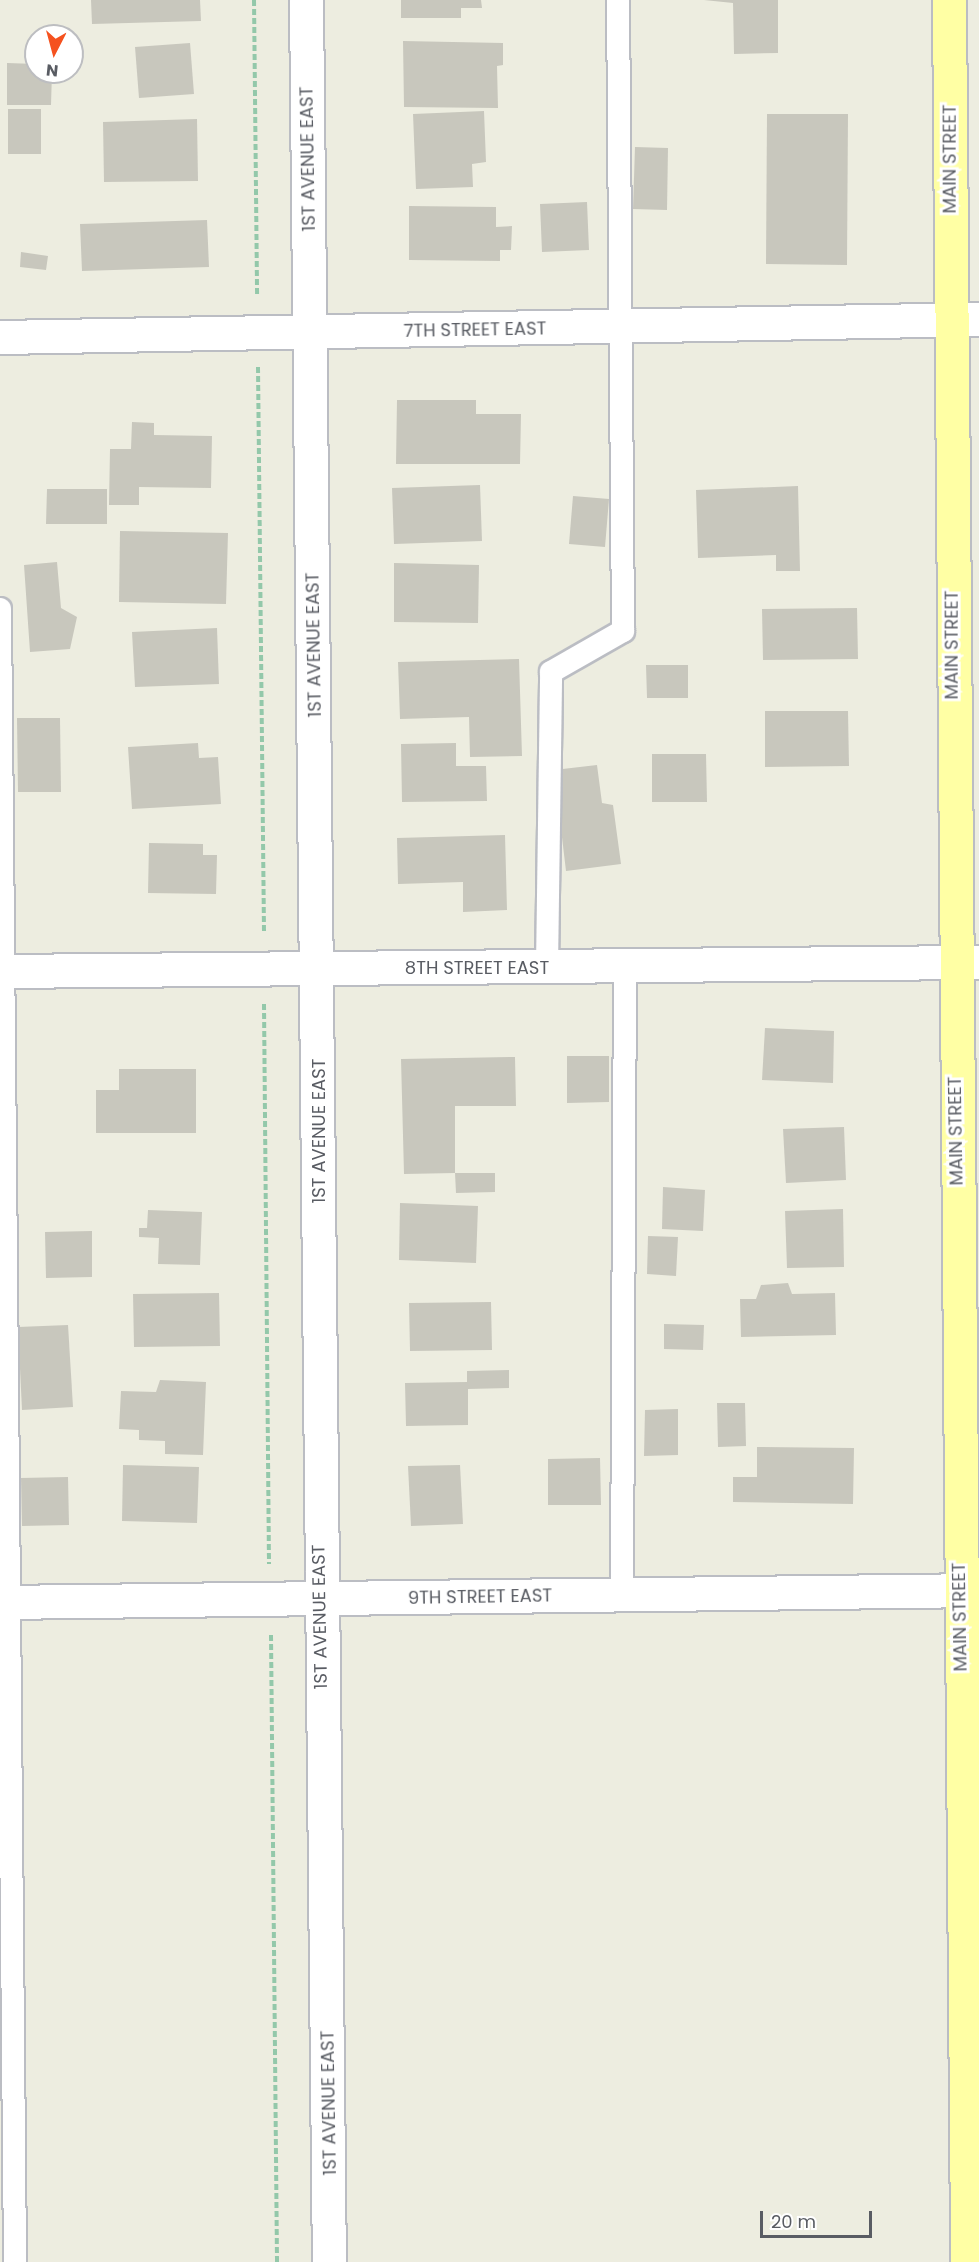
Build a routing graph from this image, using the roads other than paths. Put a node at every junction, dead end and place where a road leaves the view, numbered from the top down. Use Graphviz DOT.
graph roads {
  1 [pos="306,0"];
  2 [pos="618,0"];
  3 [pos="949,0"];
  4 [pos="965,319"];
  5 [pos="620,327"];
  6 [pos="310,333"];
  7 [pos="0,337"];
  8 [pos="0,609"];
  9 [pos="967,962"];
  10 [pos="625,967"];
  11 [pos="547,968"];
  12 [pos="317,969"];
  13 [pos="1,971"];
  14 [pos="969,1590"];
  15 [pos="622,1595"];
  16 [pos="319,1599"];
  17 [pos="4,1602"];
  18 [pos="15,2262"];
  19 [pos="329,2262"];
  20 [pos="967,2262"];
  1 -- 6 [label="street, 1ST AVENUE EAST"];
  2 -- 5 [label="lane"];
  3 -- 4 [label="main road, MAIN STREET"];
  4 -- 5 [label="street, 7TH STREET EAST"];
  4 -- 9 [label="main road, MAIN STREET"];
  5 -- 6 [label="street, 7TH STREET EAST"];
  5 -- 11 [label="lane"];
  6 -- 7 [label="street, 7TH STREET EAST"];
  6 -- 12 [label="street, 1ST AVENUE EAST"];
  8 -- 13 [label="lane"];
  9 -- 10 [label="street, 8TH STREET EAST"];
  9 -- 14 [label="main road, MAIN STREET"];
  10 -- 11 [label="street, 8TH STREET EAST"];
  10 -- 15 [label="lane"];
  11 -- 12 [label="street, 8TH STREET EAST"];
  12 -- 13 [label="street, 8TH STREET EAST"];
  12 -- 16 [label="street, 1ST AVENUE EAST"];
  13 -- 17 [label="lane"];
  14 -- 15 [label="street, 9TH STREET EAST"];
  14 -- 20 [label="main road, MAIN STREET"];
  15 -- 16 [label="street, 9TH STREET EAST"];
  16 -- 17 [label="street, 9TH STREET EAST"];
  16 -- 19 [label="street, 1ST AVENUE EAST"];
  17 -- 18 [label="lane"];
}
